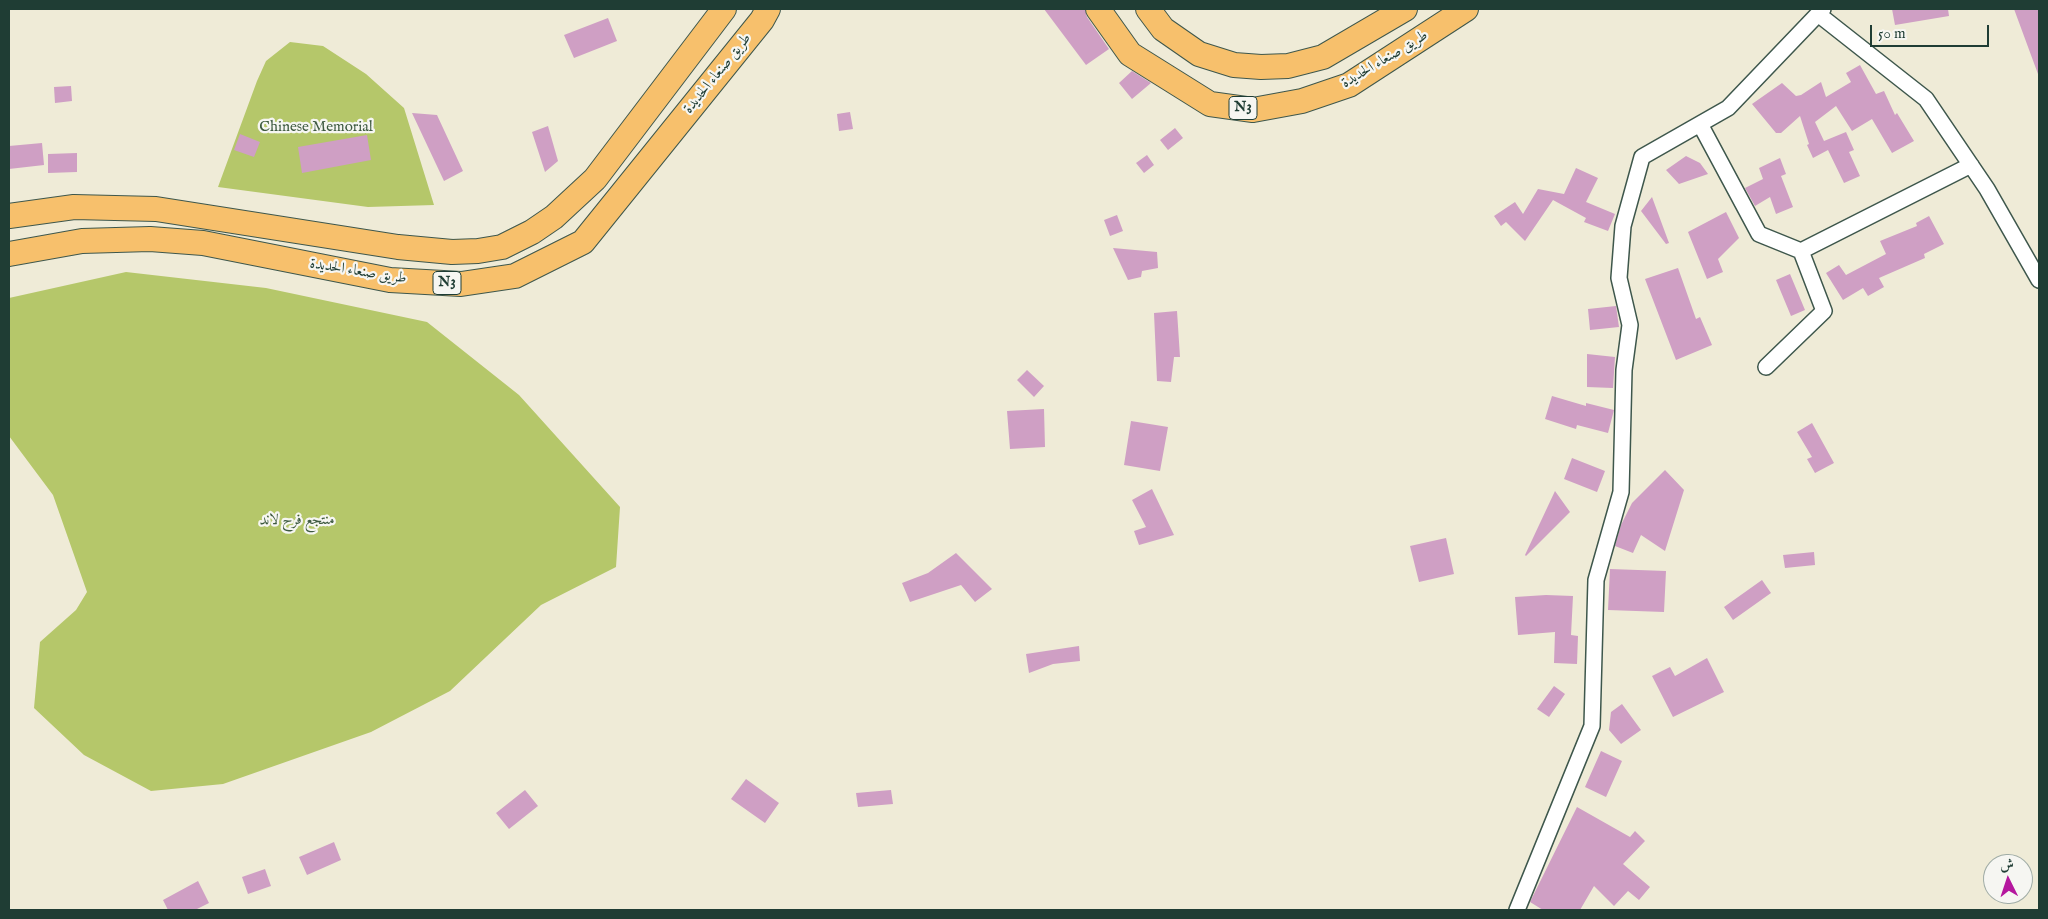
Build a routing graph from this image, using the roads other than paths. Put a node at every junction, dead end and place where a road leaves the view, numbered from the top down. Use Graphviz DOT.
graph roads {
  1 [pos="724,9"];
  2 [pos="768,9"];
  3 [pos="1098,9"];
  4 [pos="1148,9"];
  5 [pos="1466,9"];
  6 [pos="1820,12"];
  7 [pos="1396,15"];
  8 [pos="1412,46"];
  9 [pos="1700,124"];
  10 [pos="1971,165"];
  11 [pos="9,216"];
  12 [pos="1801,252"];
  13 [pos="9,254"];
  14 [pos="2039,280"];
  15 [pos="1766,367"];
  16 [pos="1517,910"];
  1 -- 11 [label="main road, طريق صنعاء الحديدة / N3"];
  2 -- 13 [label="main road, طريق صنعاء الحديدة / N3"];
  3 -- 8 [label="main road, طريق صنعاء الحديدة / N3"];
  4 -- 7 [label="main road"];
  5 -- 8 [label="main road, طريق صنعاء الحديدة / N3"];
  6 -- 9 [label="street"];
  6 -- 10 [label="street"];
  7 -- 8 [label="main road"];
  9 -- 12 [label="street"];
  9 -- 16 [label="street"];
  10 -- 12 [label="street"];
  10 -- 14 [label="street"];
  12 -- 15 [label="street"];
}
